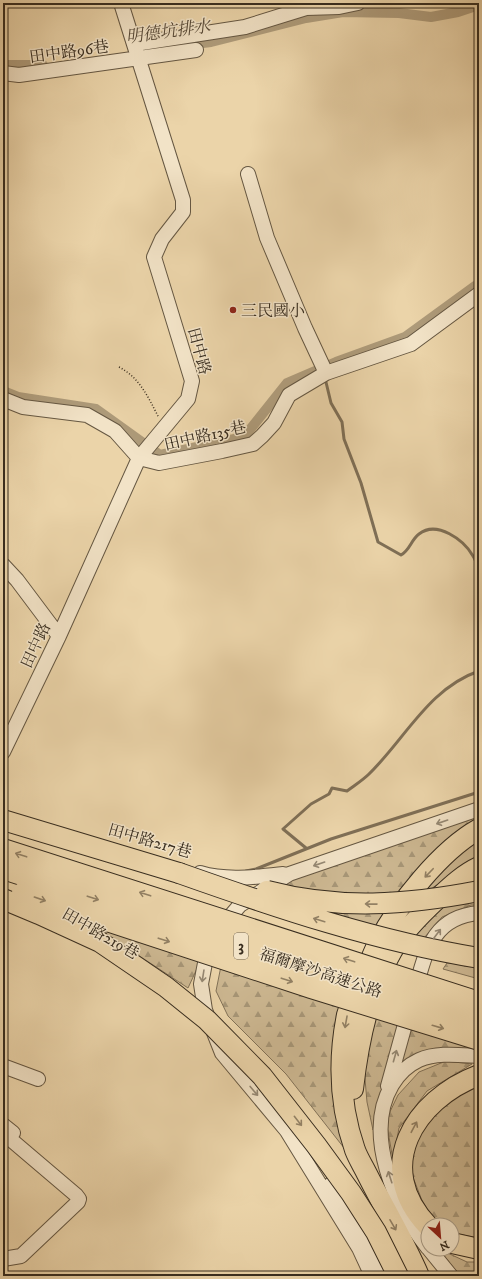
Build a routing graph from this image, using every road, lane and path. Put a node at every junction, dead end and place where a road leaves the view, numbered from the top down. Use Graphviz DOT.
graph roads {
  1 [pos="121,3"];
  2 [pos="358,3"];
  3 [pos="196,50"];
  4 [pos="137,52"];
  5 [pos="3,74"];
  6 [pos="248,174"];
  7 [pos="479,294"];
  8 [pos="119,367"];
  9 [pos="326,373"];
  10 [pos="3,399"];
  11 [pos="164,429"];
  12 [pos="146,450"];
  13 [pos="3,565"];
  14 [pos="59,636"];
  15 [pos="3,752"];
  16 [pos="479,809"];
  17 [pos="3,817"];
  18 [pos="3,820"];
  19 [pos="479,829"];
  20 [pos="3,849"];
  21 [pos="479,867"];
  22 [pos="3,868"];
  23 [pos="179,873"];
  24 [pos="289,874"];
  25 [pos="3,887"];
  26 [pos="479,891"];
  27 [pos="3,899"];
  28 [pos="3,904"];
  29 [pos="479,913"];
  30 [pos="479,958"];
  31 [pos="178,1000"];
  32 [pos="479,1002"];
  33 [pos="479,1022"];
  34 [pos="479,1040"];
  35 [pos="479,1056"];
  36 [pos="3,1066"];
  37 [pos="479,1075"];
  38 [pos="38,1080"];
  39 [pos="387,1094"];
  40 [pos="3,1124"];
  41 [pos="349,1126"];
  42 [pos="287,1131"];
  43 [pos="420,1218"];
  44 [pos="420,1238"];
  45 [pos="460,1245"];
  46 [pos="479,1249"];
  47 [pos="436,1257"];
  48 [pos="3,1259"];
  49 [pos="372,1276"];
  50 [pos="386,1276"];
  51 [pos="398,1276"];
  52 [pos="419,1276"];
  53 [pos="451,1276"];
  1 -- 4 [label="street, 田中路"];
  2 -- 4 [label="street"];
  3 -- 4 [label="street"];
  4 -- 5 [label="street, 田中路96巷"];
  4 -- 11 [label="street, 田中路"];
  6 -- 9 [label="street"];
  7 -- 9 [label="street, 田中路135巷"];
  8 -- 11 [label="path"];
  9 -- 12 [label="street, 田中路135巷"];
  10 -- 12 [label="street"];
  11 -- 12 [label="street, 田中路"];
  12 -- 14 [label="street, 田中路"];
  13 -- 14 [label="street"];
  14 -- 15 [label="street, 田中路"];
  16 -- 24 [label="street, one-way"];
  17 -- 24 [label="street, 田中路217巷"];
  18 -- 23 [label="highway"];
  19 -- 41 [label="highway, one-way"];
  32 -- 20 [label="highway, 福爾摩沙高速公路 / 3, one-way, bridge"];
  21 -- 41 [label="highway"];
  22 -- 33 [label="highway, 福爾摩沙高速公路 / 3, one-way, bridge"];
  26 -- 23 [label="highway, one-way, bridge"];
  30 -- 23 [label="highway, one-way, bridge"];
  24 -- 42 [label="street, one-way"];
  25 -- 34 [label="highway, one-way, bridge"];
  27 -- 51 [label="highway, one-way, bridge"];
  28 -- 31 [label="street, 田中路219巷"];
  39 -- 29 [label="street, one-way"];
  35 -- 39 [label="street"];
  36 -- 38 [label="street"];
  43 -- 37 [label="highway, one-way"];
  44 -- 39 [label="street, one-way"];
  40 -- 48 [label="street"];
  41 -- 52 [label="highway, one-way"];
  42 -- 49 [label="street"];
  42 -- 50 [label="street"];
  45 -- 46 [label="highway"];
  47 -- 53 [label="street"];
}
